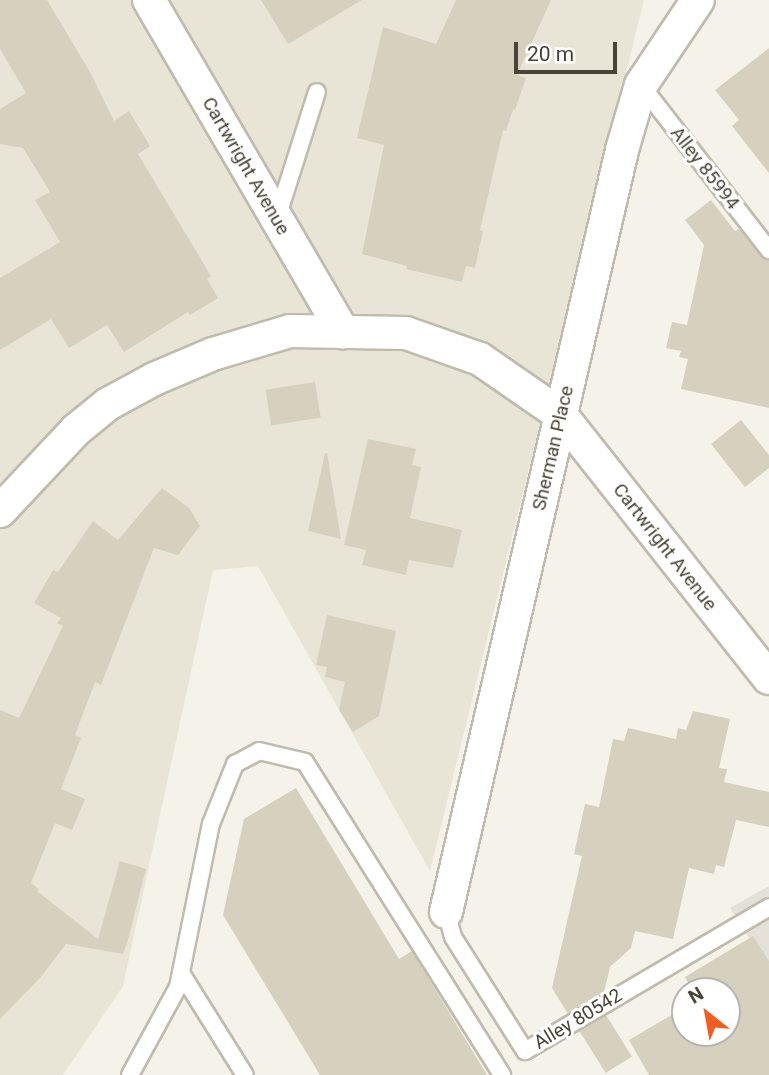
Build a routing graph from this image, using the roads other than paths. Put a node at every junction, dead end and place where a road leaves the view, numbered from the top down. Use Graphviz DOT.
graph roads {
  1 [pos="149,0"];
  2 [pos="698,0"];
  3 [pos="641,85"];
  4 [pos="317,92"];
  5 [pos="277,218"];
  6 [pos="769,250"];
  7 [pos="343,332"];
  8 [pos="561,415"];
  9 [pos="3,501"];
  10 [pos="769,678"];
  11 [pos="769,906"];
  12 [pos="446,912"];
  13 [pos="181,973"];
  14 [pos="130,1075"];
  15 [pos="245,1075"];
  16 [pos="502,1075"];
  1 -- 5 [label="street, Cartwright Avenue"];
  2 -- 3 [label="street, Sherman Place"];
  3 -- 6 [label="lane, Alley 85994"];
  3 -- 8 [label="street, Sherman Place"];
  4 -- 5 [label="lane"];
  5 -- 7 [label="street, Cartwright Avenue"];
  7 -- 8 [label="street, Cartwright Avenue"];
  7 -- 9 [label="street, Cartwright Avenue"];
  8 -- 10 [label="street, Cartwright Avenue"];
  8 -- 12 [label="street, Sherman Place"];
  11 -- 12 [label="lane, Alley 80542"];
  13 -- 14 [label="lane"];
  13 -- 15 [label="lane"];
  13 -- 16 [label="lane"];
}
